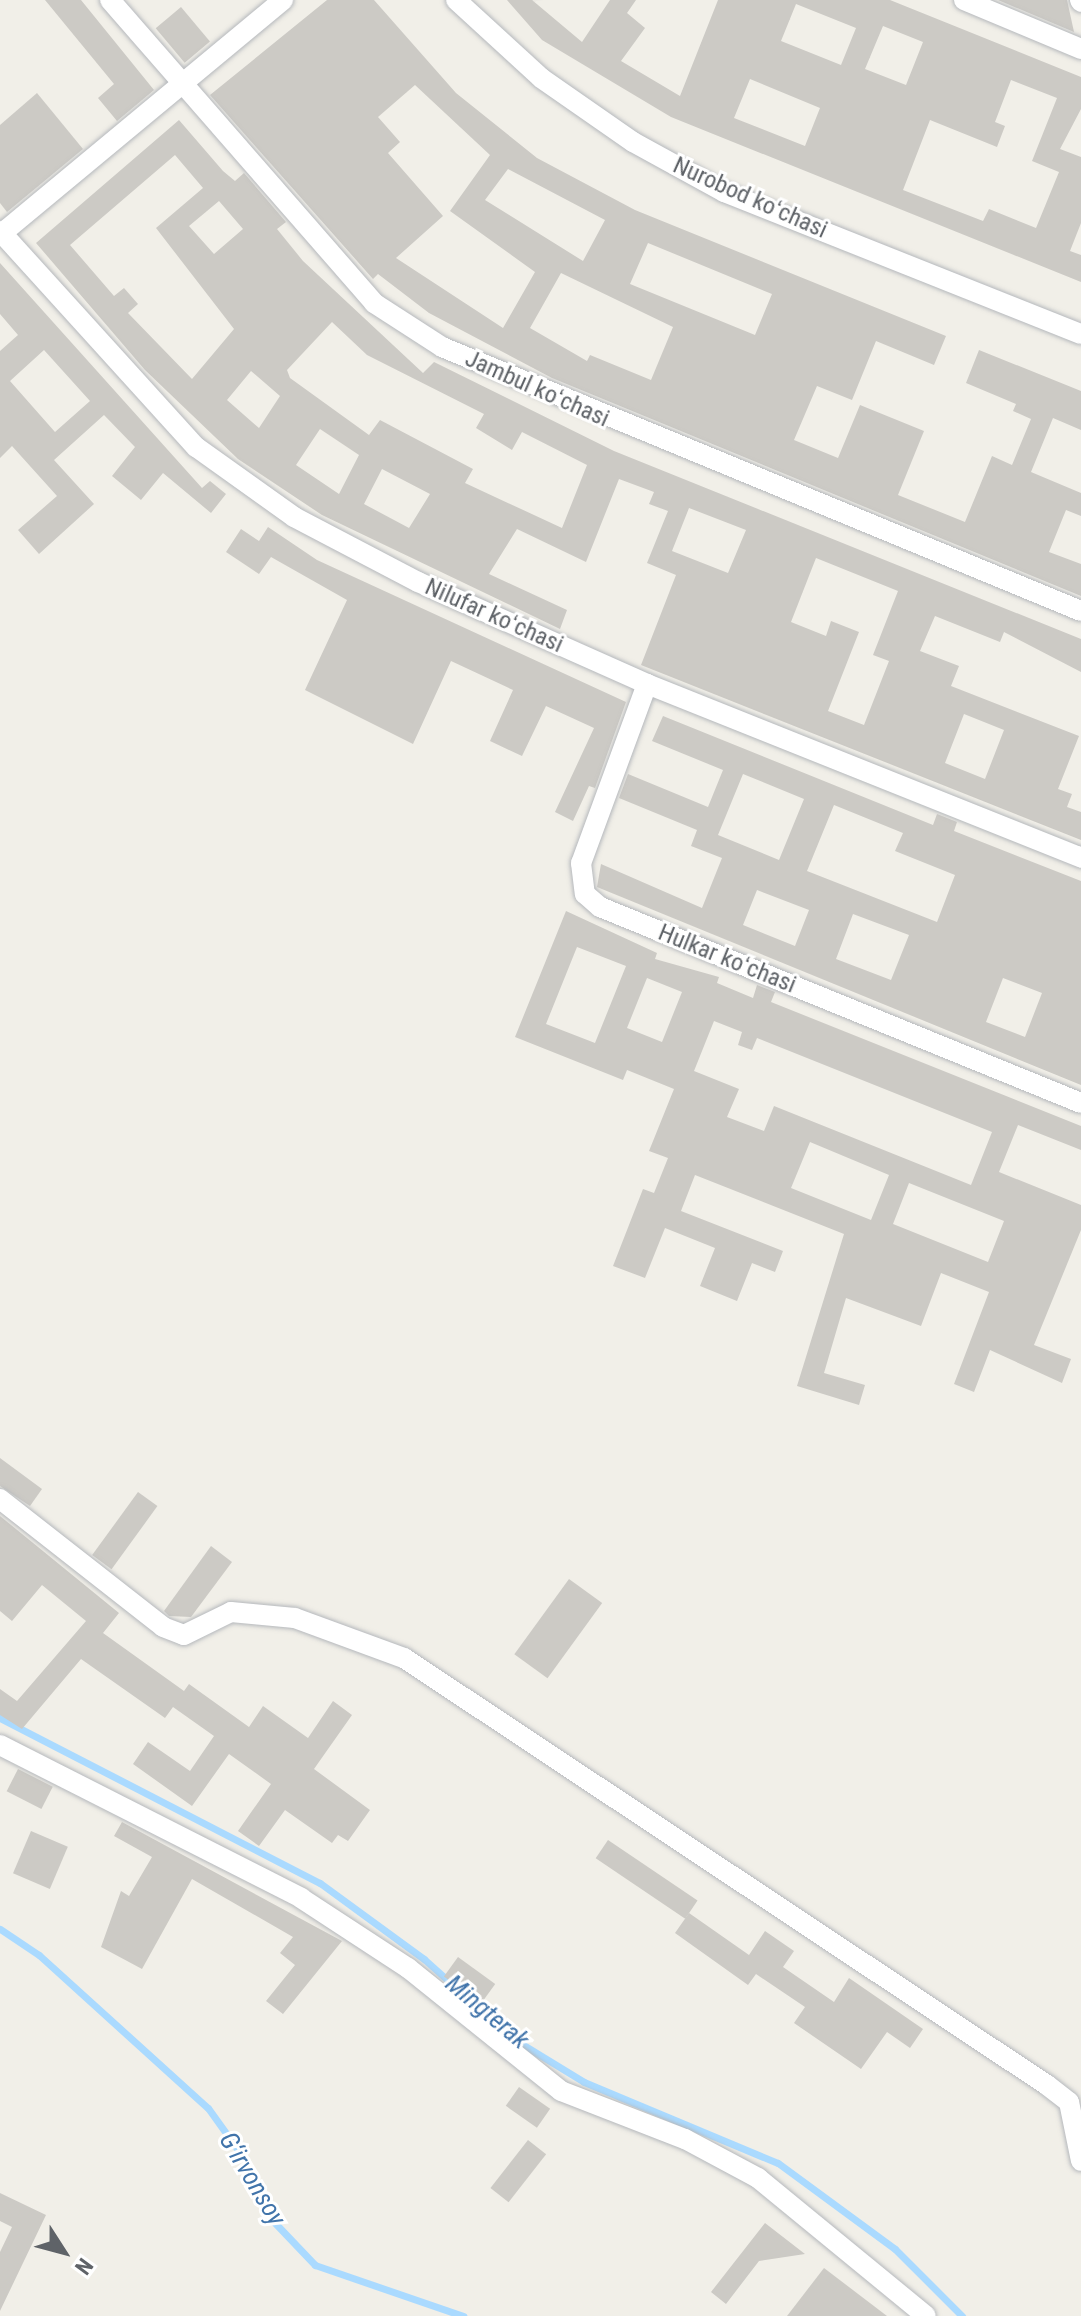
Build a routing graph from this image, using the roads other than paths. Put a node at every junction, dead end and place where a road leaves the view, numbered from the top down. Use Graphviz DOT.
graph roads {
  1 [pos="110,0"];
  2 [pos="283,0"];
  3 [pos="456,0"];
  4 [pos="964,0"];
  5 [pos="1081,49"];
  6 [pos="178,82"];
  7 [pos="1,233"];
  8 [pos="1081,334"];
  9 [pos="1081,611"];
  10 [pos="647,684"];
  11 [pos="1081,858"];
  12 [pos="1081,1103"];
  13 [pos="0,1499"];
  14 [pos="0,1745"];
  15 [pos="1081,2161"];
  16 [pos="926,2316"];
  1 -- 6 [label="street, Jambul koʻchasi"];
  2 -- 6 [label="street"];
  3 -- 8 [label="street, Nurobod koʻchasi"];
  4 -- 5 [label="street"];
  6 -- 7 [label="street"];
  6 -- 9 [label="street, Jambul koʻchasi"];
  7 -- 10 [label="street, Nilufar koʻchasi"];
  10 -- 11 [label="street, Nilufar koʻchasi"];
  10 -- 12 [label="street, Hulkar koʻchasi"];
  13 -- 15 [label="street"];
  14 -- 16 [label="street"];
}
